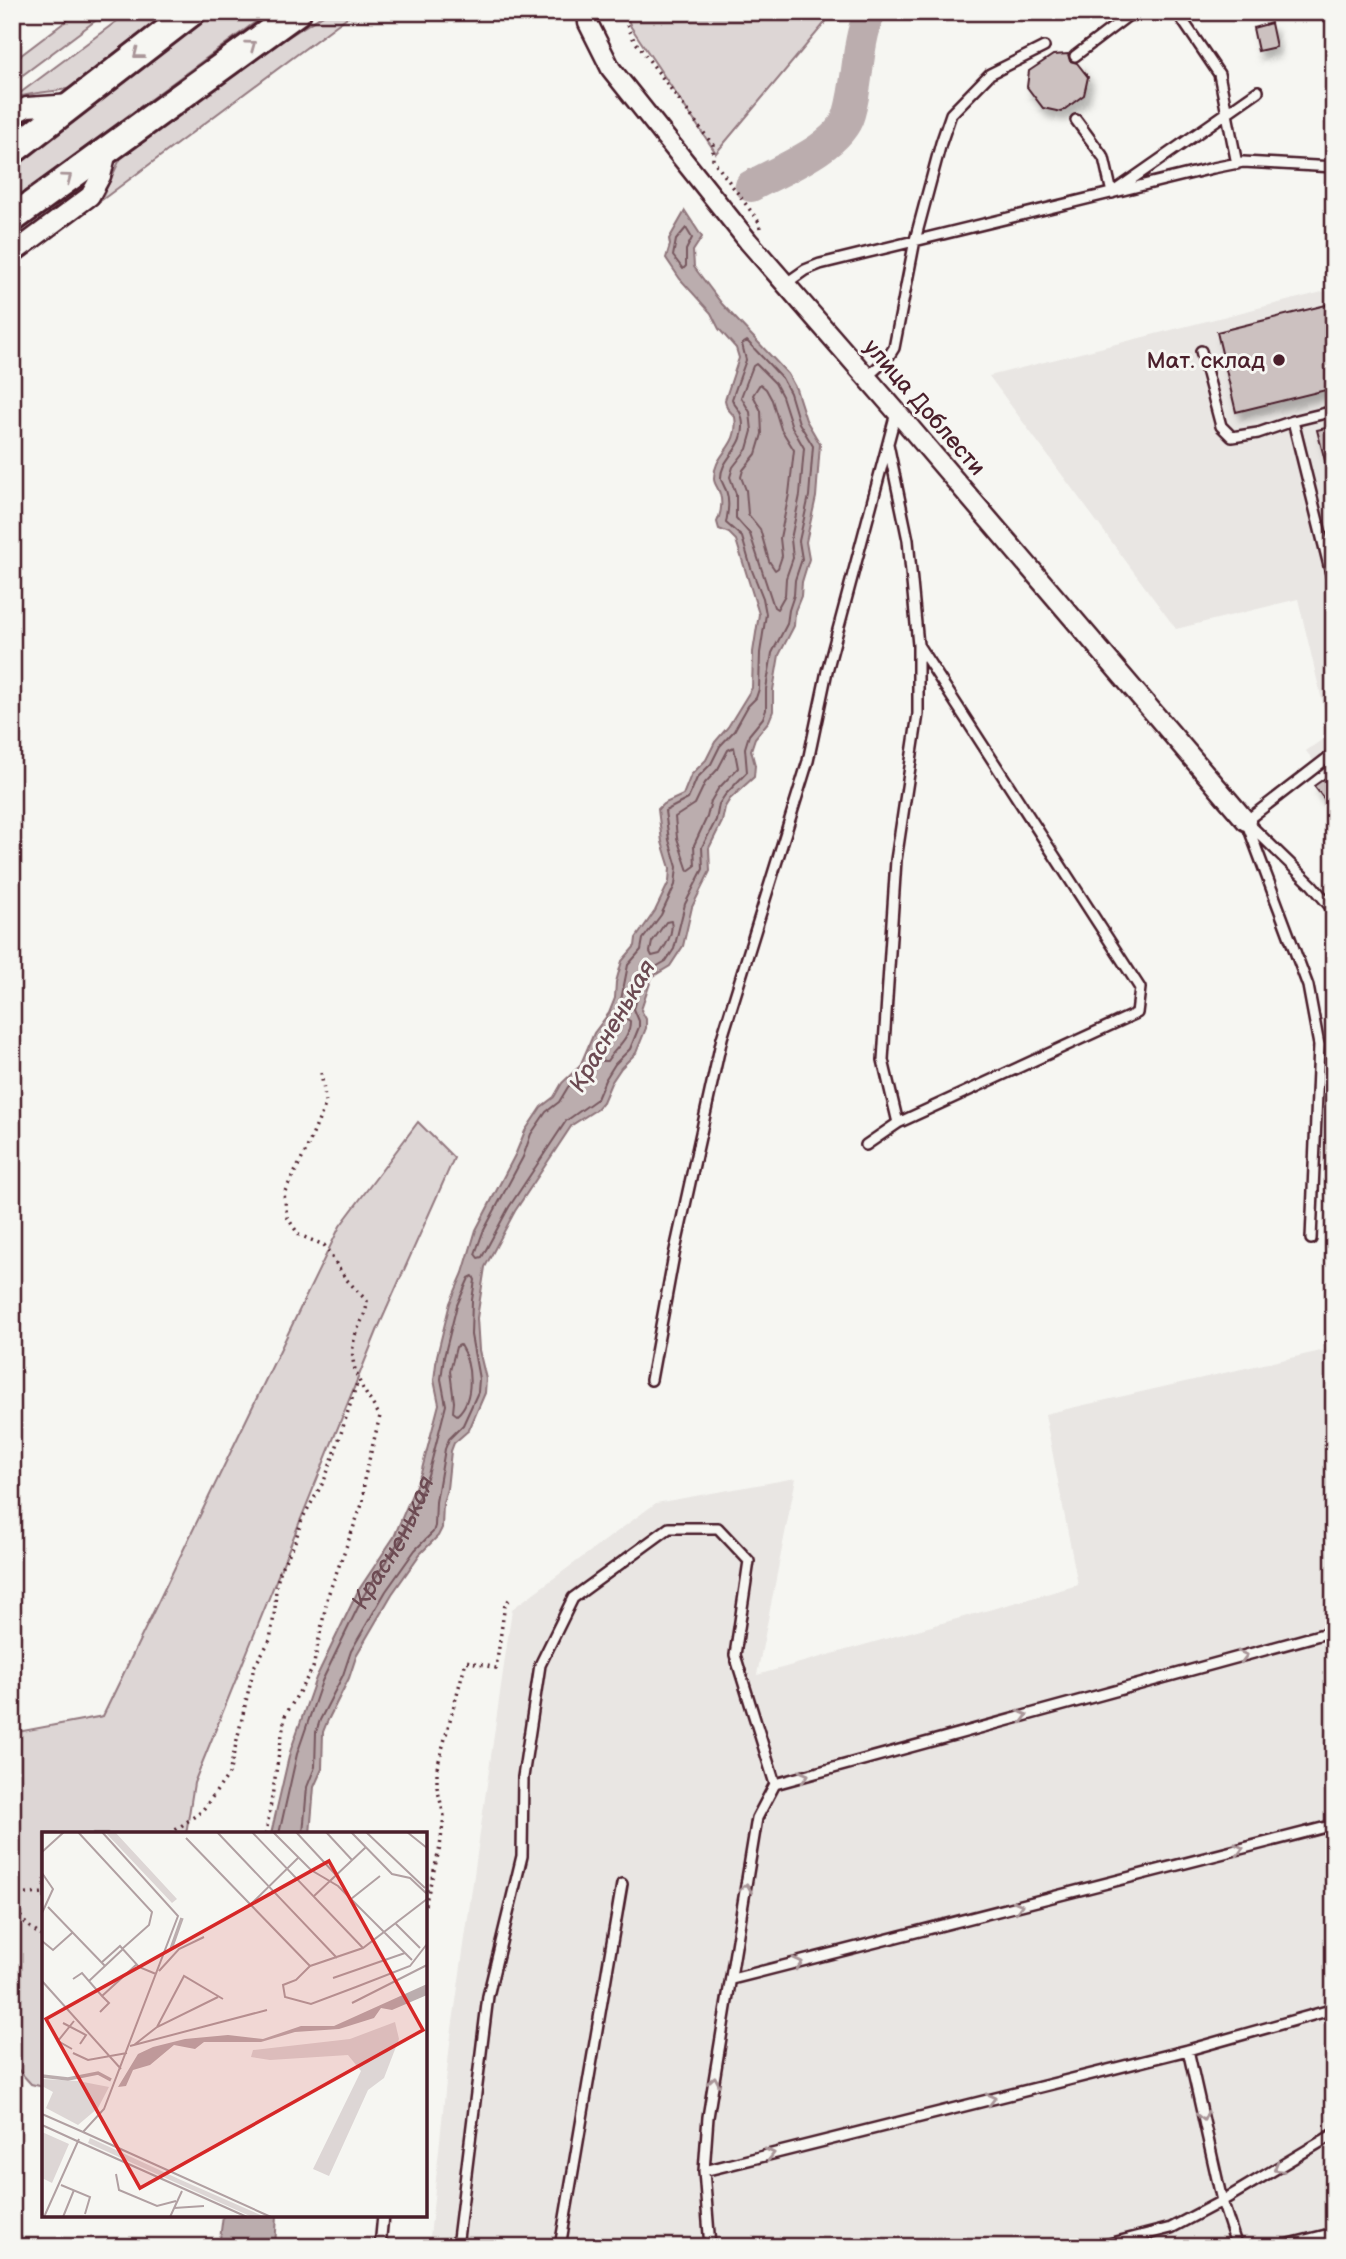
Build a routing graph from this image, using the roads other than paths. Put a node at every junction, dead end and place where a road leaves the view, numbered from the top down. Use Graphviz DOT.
graph roads {
  1 [pos="192,12"];
  2 [pos="297,12"];
  3 [pos="587,12"];
  4 [pos="1133,12"];
  5 [pos="1177,12"];
  6 [pos="1044,47"];
  7 [pos="1075,56"];
  8 [pos="1258,91"];
  9 [pos="75,104"];
  10 [pos="1227,112"];
  11 [pos="12,115"];
  12 [pos="1076,120"];
  13 [pos="108,148"];
  14 [pos="12,151"];
  15 [pos="1237,164"];
  16 [pos="1334,167"];
  17 [pos="1112,193"];
  18 [pos="12,219"];
  19 [pos="915,240"];
  20 [pos="12,254"];
  21 [pos="785,284"];
  22 [pos="1201,351"];
  23 [pos="867,377"];
  24 [pos="896,411"];
  25 [pos="1334,411"];
  26 [pos="1293,421"];
  27 [pos="888,442"];
  28 [pos="1334,586"];
  29 [pos="918,645"];
  30 [pos="1334,753"];
  31 [pos="1246,821"];
  32 [pos="1334,911"];
  33 [pos="898,1123"];
  34 [pos="866,1145"];
  35 [pos="1311,1238"];
  36 [pos="651,1380"];
  37 [pos="1334,1632"];
  38 [pos="775,1784"];
  39 [pos="1334,1825"];
  40 [pos="622,1884"];
  41 [pos="732,1979"];
  42 [pos="1334,2009"];
  43 [pos="1188,2050"];
  44 [pos="1334,2134"];
  45 [pos="704,2171"];
  46 [pos="1222,2201"];
  47 [pos="383,2217"];
  48 [pos="1334,2233"];
  49 [pos="380,2247"];
  50 [pos="457,2247"];
  51 [pos="560,2247"];
  52 [pos="710,2247"];
  53 [pos="1097,2247"];
  54 [pos="1237,2247"];
  55 [pos="1277,2247"];
  1 -- 9 [label="main road, one-way"];
  13 -- 2 [label="main road, one-way"];
  3 -- 21 [label="street, улица Доблести"];
  4 -- 7 [label="lane"];
  5 -- 10 [label="lane"];
  6 -- 19 [label="lane"];
  8 -- 10 [label="lane"];
  9 -- 11 [label="street"];
  9 -- 14 [label="main road"];
  10 -- 15 [label="lane"];
  10 -- 17 [label="lane"];
  12 -- 17 [label="lane"];
  18 -- 13 [label="main road, one-way"];
  13 -- 20 [label="street"];
  15 -- 16 [label="lane"];
  15 -- 17 [label="lane"];
  17 -- 19 [label="lane"];
  19 -- 21 [label="lane"];
  19 -- 23 [label="lane"];
  21 -- 23 [label="street, улица Доблести"];
  22 -- 26 [label="lane"];
  23 -- 24 [label="street, улица Доблести"];
  24 -- 27 [label="lane"];
  24 -- 31 [label="street, улица Доблести"];
  25 -- 26 [label="lane"];
  26 -- 28 [label="lane"];
  27 -- 29 [label="lane"];
  27 -- 36 [label="lane"];
  29 -- 33 [label="lane"];
  29 -- 33 [label="lane"];
  30 -- 31 [label="lane"];
  31 -- 32 [label="lane"];
  31 -- 35 [label="lane"];
  33 -- 34 [label="lane"];
  38 -- 37 [label="lane, one-way"];
  41 -- 38 [label="lane, one-way"];
  38 -- 50 [label="lane"];
  41 -- 39 [label="lane, one-way"];
  40 -- 51 [label="lane"];
  45 -- 41 [label="lane, one-way"];
  42 -- 43 [label="lane"];
  45 -- 43 [label="lane, one-way"];
  43 -- 46 [label="lane, one-way"];
  44 -- 46 [label="lane, one-way"];
  45 -- 52 [label="lane"];
  46 -- 53 [label="lane"];
  46 -- 54 [label="lane"];
  47 -- 49 [label="lane"];
  48 -- 55 [label="lane"];
}
